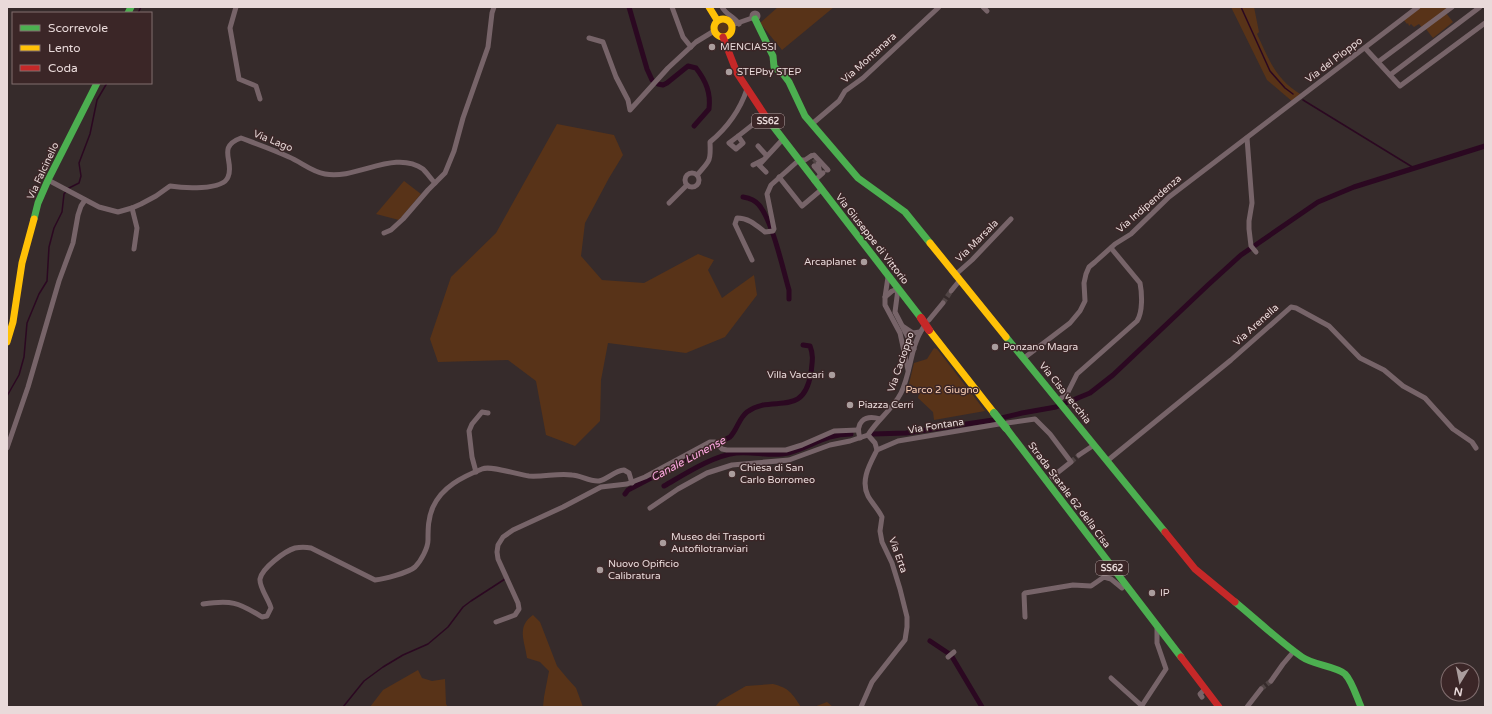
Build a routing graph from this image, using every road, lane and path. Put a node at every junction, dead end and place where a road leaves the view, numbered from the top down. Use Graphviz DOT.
graph roads {
  1 [pos="236,7"];
  2 [pos="494,7"];
  3 [pos="672,7"];
  4 [pos="709,7"];
  5 [pos="722,7"];
  6 [pos="939,7"];
  7 [pos="1418,7"];
  8 [pos="1452,7"];
  9 [pos="1480,7"];
  10 [pos="754,19"];
  11 [pos="717,20"];
  12 [pos="1485,23"];
  13 [pos="735,25"];
  14 [pos="714,31"];
  15 [pos="723,37"];
  16 [pos="589,38"];
  17 [pos="691,48"];
  18 [pos="1365,48"];
  19 [pos="1378,62"];
  20 [pos="1390,75"];
  21 [pos="97,84"];
  22 [pos="747,89"];
  23 [pos="260,99"];
  24 [pos="764,115"];
  25 [pos="812,124"];
  26 [pos="1260,128"];
  27 [pos="738,136"];
  28 [pos="1247,138"];
  29 [pos="783,139"];
  30 [pos="758,146"];
  31 [pos="766,157"];
  32 [pos="812,160"];
  33 [pos="753,165"];
  34 [pos="766,172"];
  35 [pos="697,175"];
  36 [pos="821,175"];
  37 [pos="779,177"];
  38 [pos="50,182"];
  39 [pos="435,183"];
  40 [pos="687,185"];
  41 [pos="822,190"];
  42 [pos="84,199"];
  43 [pos="669,203"];
  44 [pos="132,208"];
  45 [pos="1011,219"];
  46 [pos="384,233"];
  47 [pos="1111,248"];
  48 [pos="134,249"];
  49 [pos="1254,249"];
  50 [pos="752,260"];
  51 [pos="888,276"];
  52 [pos="958,277"];
  53 [pos="898,289"];
  54 [pos="951,291"];
  55 [pos="885,297"];
  56 [pos="907,301"];
  57 [pos="943,302"];
  58 [pos="896,304"];
  59 [pos="925,319"];
  60 [pos="901,325"];
  61 [pos="924,330"];
  62 [pos="7,342"];
  63 [pos="903,348"];
  64 [pos="914,349"];
  65 [pos="1024,358"];
  66 [pos="908,371"];
  67 [pos="1061,404"];
  68 [pos="488,413"];
  69 [pos="880,419"];
  70 [pos="1004,425"];
  71 [pos="858,430"];
  72 [pos="868,435"];
  73 [pos="860,438"];
  74 [pos="1094,445"];
  75 [pos="7,448"];
  76 [pos="1476,448"];
  77 [pos="877,450"];
  78 [pos="1080,455"];
  79 [pos="1107,461"];
  80 [pos="476,472"];
  81 [pos="1052,477"];
  82 [pos="632,483"];
  83 [pos="650,508"];
  84 [pos="1125,584"];
  85 [pos="203,604"];
  86 [pos="1025,616"];
  87 [pos="496,622"];
  88 [pos="1157,626"];
  89 [pos="1294,651"];
  90 [pos="954,652"];
  91 [pos="948,657"];
  92 [pos="1111,678"];
  93 [pos="1271,681"];
  94 [pos="1261,689"];
  95 [pos="1141,706"];
  96 [pos="861,707"];
  97 [pos="1219,707"];
  98 [pos="1247,707"];
  99 [pos="1361,707"];
  1 -- 23 [label="street"];
  2 -- 39 [label="street"];
  3 -- 17 [label="street"];
  4 -- 11 [label="street"];
  5 -- 13 [label="street"];
  6 -- 25 [label="street, Via Montanara"];
  7 -- 18 [label="street, Via del Pioppo"];
  8 -- 19 [label="street"];
  9 -- 20 [label="street"];
  10 -- 13 [label="street"];
  10 -- 25 [label="street, Via Cisa vecchia"];
  11 -- 13 [label="street"];
  11 -- 14 [label="street"];
  12 -- 20 [label="street"];
  13 -- 15 [label="street"];
  14 -- 15 [label="street"];
  14 -- 17 [label="street"];
  15 -- 22 [label="street, SS62"];
  16 -- 17 [label="street"];
  18 -- 19 [label="street"];
  18 -- 26 [label="street, Via del Pioppo"];
  19 -- 20 [label="street"];
  21 -- 38 [label="street, Via Falcinello"];
  22 -- 24 [label="street, SS62"];
  22 -- 35 [label="street"];
  24 -- 27 [label="street"];
  24 -- 29 [label="street, SS62"];
  25 -- 52 [label="street, Via Cisa vecchia"];
  26 -- 28 [label="street, Via Indipendenza"];
  28 -- 47 [label="street, Via Indipendenza"];
  28 -- 49 [label="street"];
  29 -- 31 [label="street"];
  29 -- 32 [label="street, SS62"];
  30 -- 31 [label="street"];
  31 -- 33 [label="street"];
  31 -- 34 [label="street"];
  32 -- 36 [label="street, SS62"];
  32 -- 36 [label="street"];
  32 -- 36 [label="street"];
  32 -- 37 [label="street"];
  35 -- 40 [label="street"];
  35 -- 40 [label="street"];
  36 -- 41 [label="street, SS62"];
  37 -- 41 [label="street"];
  37 -- 50 [label="street"];
  38 -- 42 [label="street, Via Lago"];
  38 -- 62 [label="street, Via Falcinello"];
  39 -- 44 [label="street, Via Lago"];
  39 -- 46 [label="street"];
  40 -- 43 [label="street"];
  41 -- 51 [label="street, Via Giuseppe di Vittorio / SS62"];
  42 -- 44 [label="street, Via Lago"];
  42 -- 75 [label="street"];
  44 -- 48 [label="street"];
  45 -- 52 [label="street, Via Marsala"];
  47 -- 65 [label="street, Via Indipendenza"];
  47 -- 67 [label="street"];
  51 -- 53 [label="street, Via Giuseppe di Vittorio / SS62"];
  51 -- 55 [label="street"];
  52 -- 54 [label="street"];
  52 -- 65 [label="street, Via Cisa vecchia"];
  53 -- 55 [label="street"];
  53 -- 56 [label="street, Via Giuseppe di Vittorio / SS62"];
  53 -- 58 [label="street"];
  55 -- 63 [label="street"];
  56 -- 58 [label="street"];
  56 -- 59 [label="street, SS62"];
  57 -- 59 [label="street"];
  58 -- 60 [label="street"];
  59 -- 61 [label="street, SS62, bridge"];
  60 -- 61 [label="street"];
  60 -- 64 [label="street"];
  61 -- 64 [label="street, Via Cacioppo"];
  61 -- 70 [label="street, SS62, bridge"];
  63 -- 64 [label="street"];
  63 -- 66 [label="street"];
  64 -- 66 [label="street, Via Cacioppo"];
  65 -- 67 [label="street, Via Cisa vecchia"];
  66 -- 69 [label="street, Via Cacioppo"];
  67 -- 74 [label="street, Via Cisa vecchia"];
  68 -- 80 [label="street"];
  69 -- 71 [label="street"];
  69 -- 72 [label="street"];
  70 -- 77 [label="street, Via Fontana"];
  70 -- 81 [label="street, Via Fontana"];
  70 -- 84 [label="street, Strada Statale 62 della Cisa / SS62"];
  71 -- 73 [label="street"];
  71 -- 82 [label="street"];
  72 -- 73 [label="street"];
  72 -- 77 [label="street"];
  73 -- 83 [label="street"];
  74 -- 78 [label="street"];
  74 -- 79 [label="street, Via Cisa vecchia"];
  76 -- 79 [label="street, Via Arenella"];
  77 -- 96 [label="street, Via Erta"];
  79 -- 89 [label="street, Via Cisa vecchia"];
  80 -- 82 [label="street"];
  80 -- 85 [label="street"];
  82 -- 87 [label="street"];
  84 -- 86 [label="street"];
  84 -- 88 [label="street, Strada Statale 62 della Cisa / SS62"];
  88 -- 95 [label="street"];
  88 -- 97 [label="street, Strada Statale 62 della Cisa / SS62"];
  89 -- 93 [label="street"];
  89 -- 99 [label="street, Via Cisa vecchia"];
  90 -- 91 [label="street"];
  92 -- 95 [label="street"];
  94 -- 98 [label="street"];
}
